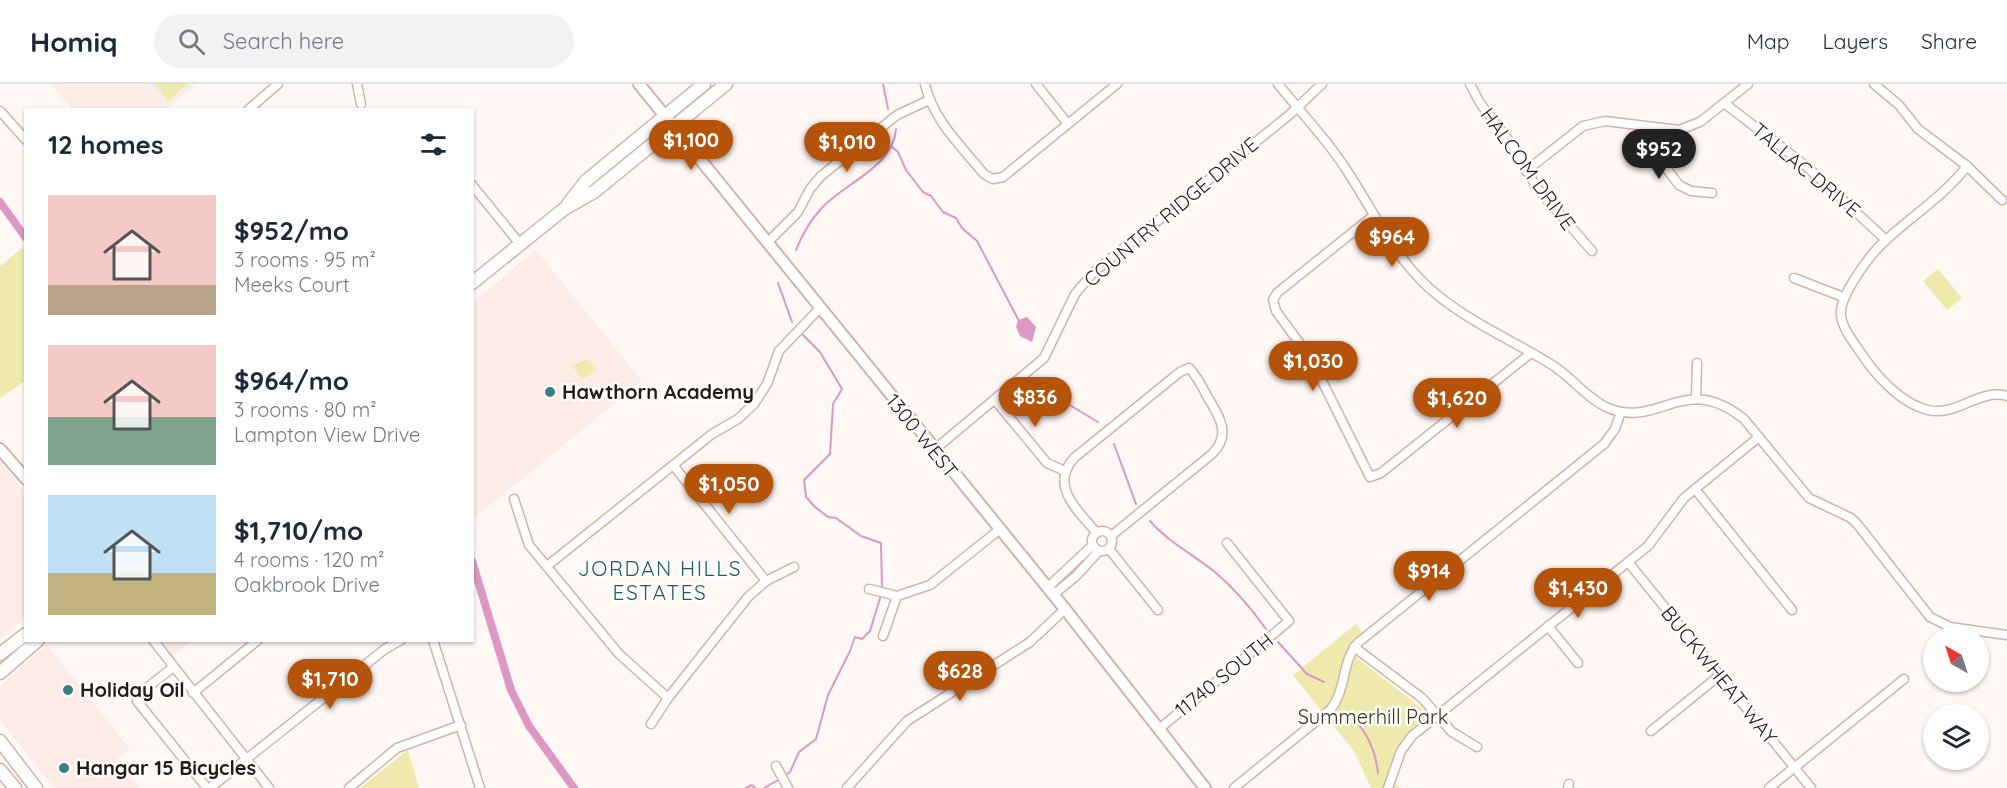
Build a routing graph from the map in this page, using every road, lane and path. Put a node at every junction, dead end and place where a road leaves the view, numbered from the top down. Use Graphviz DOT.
graph roads {
  1 [pos="278,84"];
  2 [pos="357,84"];
  3 [pos="639,84"];
  4 [pos="704,84"];
  5 [pos="726,84"];
  6 [pos="925,84"];
  7 [pos="1036,84"];
  8 [pos="1117,84"];
  9 [pos="1278,84"];
  10 [pos="1322,84"];
  11 [pos="1470,84"];
  12 [pos="1748,84"];
  13 [pos="1874,84"];
  14 [pos="930,100"];
  15 [pos="1724,103"];
  16 [pos="361,104"];
  17 [pos="1297,107"];
  18 [pos="250,108"];
  19 [pos="0,111"];
  20 [pos="665,116"];
  21 [pos="1068,124"];
  22 [pos="674,127"];
  23 [pos="1650,128"];
  24 [pos="24,138"];
  25 [pos="1967,166"];
  26 [pos="1526,171"];
  27 [pos="474,187"];
  28 [pos="1712,193"];
  29 [pos="2002,200"];
  30 [pos="564,208"];
  31 [pos="1373,216"];
  32 [pos="1886,240"];
  33 [pos="768,242"];
  34 [pos="520,244"];
  35 [pos="1592,251"];
  36 [pos="1794,278"];
  37 [pos="474,281"];
  38 [pos="1843,297"];
  39 [pos="820,308"];
  40 [pos="1531,353"];
  41 [pos="1697,363"];
  42 [pos="2007,396"];
  43 [pos="1696,399"];
  44 [pos="995,400"];
  45 [pos="1621,412"];
  46 [pos="1759,437"];
  47 [pos="0,449"];
  48 [pos="934,450"];
  49 [pos="672,465"];
  50 [pos="1065,471"];
  51 [pos="24,477"];
  52 [pos="1695,489"];
  53 [pos="514,499"];
  54 [pos="999,530"];
  55 [pos="1097,533"];
  56 [pos="1111,536"];
  57 [pos="1227,543"];
  58 [pos="1096,548"];
  59 [pos="1109,549"];
  60 [pos="1628,562"];
  61 [pos="546,566"];
  62 [pos="794,567"];
  63 [pos="766,581"];
  64 [pos="868,589"];
  65 [pos="1050,591"];
  66 [pos="897,596"];
  67 [pos="1065,609"];
  68 [pos="1158,610"];
  69 [pos="1792,610"];
  70 [pos="1548,626"];
  71 [pos="2007,635"];
  72 [pos="24,636"];
  73 [pos="883,636"];
  74 [pos="36,642"];
  75 [pos="154,642"];
  76 [pos="256,642"];
  77 [pos="397,642"];
  78 [pos="434,642"];
  79 [pos="1354,647"];
  80 [pos="0,654"];
  81 [pos="1578,663"];
  82 [pos="172,668"];
  83 [pos="0,673"];
  84 [pos="1720,675"];
  85 [pos="1904,679"];
  86 [pos="193,693"];
  87 [pos="668,698"];
  88 [pos="1437,716"];
  89 [pos="461,724"];
  90 [pos="651,724"];
  91 [pos="1159,729"];
  92 [pos="1651,730"];
  93 [pos="0,741"];
  94 [pos="1477,747"];
  95 [pos="246,760"];
  96 [pos="776,765"];
  97 [pos="1794,767"];
  98 [pos="0,770"];
  99 [pos="15,788"];
  100 [pos="36,788"];
  101 [pos="209,788"];
  102 [pos="269,788"];
  103 [pos="349,788"];
  104 [pos="480,788"];
  105 [pos="788,788"];
  106 [pos="847,788"];
  107 [pos="1205,788"];
  108 [pos="1234,788"];
  109 [pos="1388,788"];
  110 [pos="1769,788"];
  111 [pos="1811,788"];
  1 -- 18 [label="street"];
  2 -- 16 [label="street"];
  3 -- 20 [label="street, 1300 WEST"];
  4 -- 20 [label="main road"];
  5 -- 22 [label="main road"];
  6 -- 14 [label="street"];
  7 -- 21 [label="street"];
  8 -- 21 [label="street"];
  9 -- 17 [label="street"];
  10 -- 17 [label="street, COUNTRY RIDGE DRIVE"];
  11 -- 26 [label="street, HALCOM DRIVE"];
  12 -- 15 [label="street"];
  13 -- 25 [label="street"];
  14 -- 21 [label="street"];
  14 -- 33 [label="street"];
  15 -- 23 [label="street"];
  15 -- 32 [label="street, TALLAC DRIVE"];
  17 -- 31 [label="street"];
  17 -- 44 [label="street, COUNTRY RIDGE DRIVE"];
  19 -- 24 [label="street"];
  20 -- 22 [label="street, 1300 WEST"];
  20 -- 30 [label="main road"];
  22 -- 30 [label="main road"];
  22 -- 33 [label="street, 1300 WEST"];
  23 -- 26 [label="street"];
  23 -- 28 [label="street"];
  25 -- 29 [label="street"];
  25 -- 32 [label="street"];
  26 -- 35 [label="street, HALCOM DRIVE"];
  27 -- 34 [label="street"];
  30 -- 34 [label="main road"];
  31 -- 40 [label="street"];
  31 -- 40 [label="street"];
  32 -- 38 [label="street"];
  33 -- 39 [label="street, 1300 WEST"];
  34 -- 37 [label="main road"];
  36 -- 38 [label="street"];
  38 -- 42 [label="street"];
  39 -- 48 [label="street, 1300 WEST"];
  39 -- 49 [label="street"];
  40 -- 45 [label="street"];
  41 -- 43 [label="street"];
  43 -- 45 [label="street"];
  43 -- 46 [label="street"];
  44 -- 48 [label="street, COUNTRY RIDGE DRIVE"];
  44 -- 50 [label="street"];
  45 -- 79 [label="street"];
  46 -- 52 [label="street"];
  46 -- 71 [label="street"];
  47 -- 51 [label="street"];
  48 -- 54 [label="street, 1300 WEST"];
  49 -- 61 [label="street"];
  49 -- 63 [label="street"];
  50 -- 55 [label="street"];
  50 -- 56 [label="street"];
  52 -- 60 [label="street"];
  52 -- 69 [label="street"];
  53 -- 61 [label="street"];
  54 -- 65 [label="street, 1300 WEST"];
  54 -- 66 [label="street"];
  55 -- 56 [label="street"];
  55 -- 58 [label="street"];
  56 -- 59 [label="street"];
  57 -- 91 [label="street, 11740 SOUTH"];
  58 -- 59 [label="street"];
  58 -- 65 [label="street"];
  59 -- 68 [label="street"];
  60 -- 70 [label="street"];
  60 -- 84 [label="street, BUCKWHEAT WAY"];
  61 -- 87 [label="street"];
  62 -- 63 [label="street"];
  63 -- 87 [label="street"];
  64 -- 66 [label="street"];
  65 -- 67 [label="street, 1300 WEST"];
  66 -- 73 [label="street"];
  67 -- 91 [label="street, 1300 WEST"];
  67 -- 106 [label="street"];
  70 -- 81 [label="street"];
  70 -- 88 [label="street"];
  72 -- 80 [label="main road"];
  74 -- 83 [label="main road"];
  75 -- 82 [label="street"];
  76 -- 86 [label="street"];
  77 -- 95 [label="street"];
  78 -- 89 [label="street"];
  79 -- 88 [label="street"];
  79 -- 108 [label="street"];
  82 -- 86 [label="street"];
  82 -- 101 [label="street"];
  84 -- 92 [label="street"];
  84 -- 97 [label="street, BUCKWHEAT WAY"];
  85 -- 97 [label="street"];
  86 -- 95 [label="street"];
  87 -- 90 [label="street"];
  88 -- 94 [label="street"];
  88 -- 109 [label="street"];
  89 -- 103 [label="street"];
  89 -- 104 [label="street"];
  91 -- 107 [label="street, 1300 WEST"];
  93 -- 100 [label="main road"];
  95 -- 101 [label="street"];
  95 -- 102 [label="street"];
  96 -- 105 [label="street"];
  97 -- 110 [label="street"];
  97 -- 111 [label="street, BUCKWHEAT WAY"];
  98 -- 99 [label="main road"];
}
